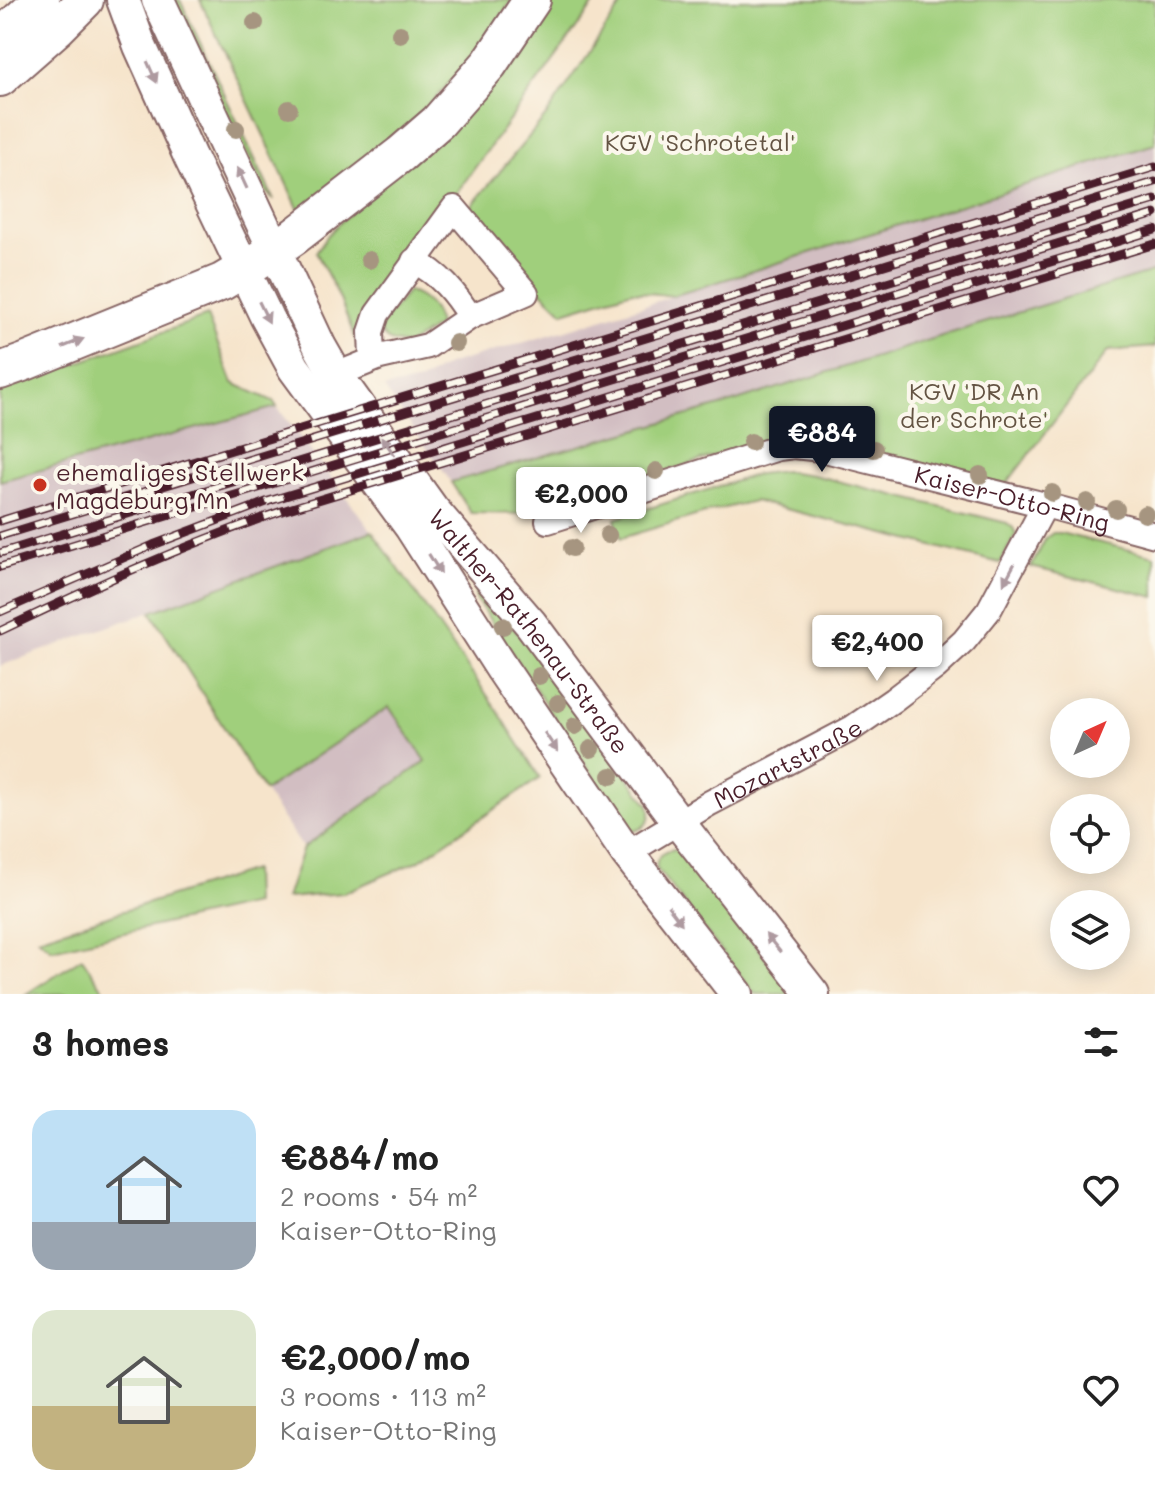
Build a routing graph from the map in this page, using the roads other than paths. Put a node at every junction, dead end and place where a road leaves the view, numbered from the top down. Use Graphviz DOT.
graph roads {
  1 [pos="85,0"];
  2 [pos="123,0"];
  3 [pos="158,0"];
  4 [pos="532,0"];
  5 [pos="49,14"];
  6 [pos="0,38"];
  7 [pos="0,78"];
  8 [pos="275,249"];
  9 [pos="414,261"];
  10 [pos="244,269"];
  11 [pos="470,317"];
  12 [pos="372,359"];
  13 [pos="0,371"];
  14 [pos="336,375"];
  15 [pos="1045,505"];
  16 [pos="548,521"];
  17 [pos="1155,535"];
  18 [pos="679,823"];
  19 [pos="627,853"];
  20 [pos="737,994"];
  21 [pos="813,994"];
  1 -- 5 [label="highway"];
  2 -- 10 [label="main road, Walther-Rathenau-Straße, one-way"];
  8 -- 3 [label="main road, Walther-Rathenau-Straße, one-way"];
  4 -- 8 [label="highway"];
  5 -- 6 [label="highway"];
  5 -- 7 [label="highway"];
  8 -- 10 [label="highway"];
  8 -- 14 [label="main road, Walther-Rathenau-Straße"];
  9 -- 11 [label="street"];
  9 -- 11 [label="street"];
  9 -- 12 [label="street"];
  13 -- 10 [label="highway, one-way"];
  10 -- 19 [label="main road, Walther-Rathenau-Straße, one-way"];
  11 -- 12 [label="street"];
  12 -- 14 [label="street"];
  18 -- 14 [label="main road, Walther-Rathenau-Straße, one-way"];
  15 -- 16 [label="street, Kaiser-Otto-Ring"];
  15 -- 17 [label="street, Kaiser-Otto-Ring"];
  15 -- 18 [label="street, Mozartstraße, one-way"];
  18 -- 19 [label="street, Mozartstraße"];
  21 -- 18 [label="main road, Walther-Rathenau-Straße, one-way"];
  19 -- 20 [label="main road, Walther-Rathenau-Straße, one-way"];
}
